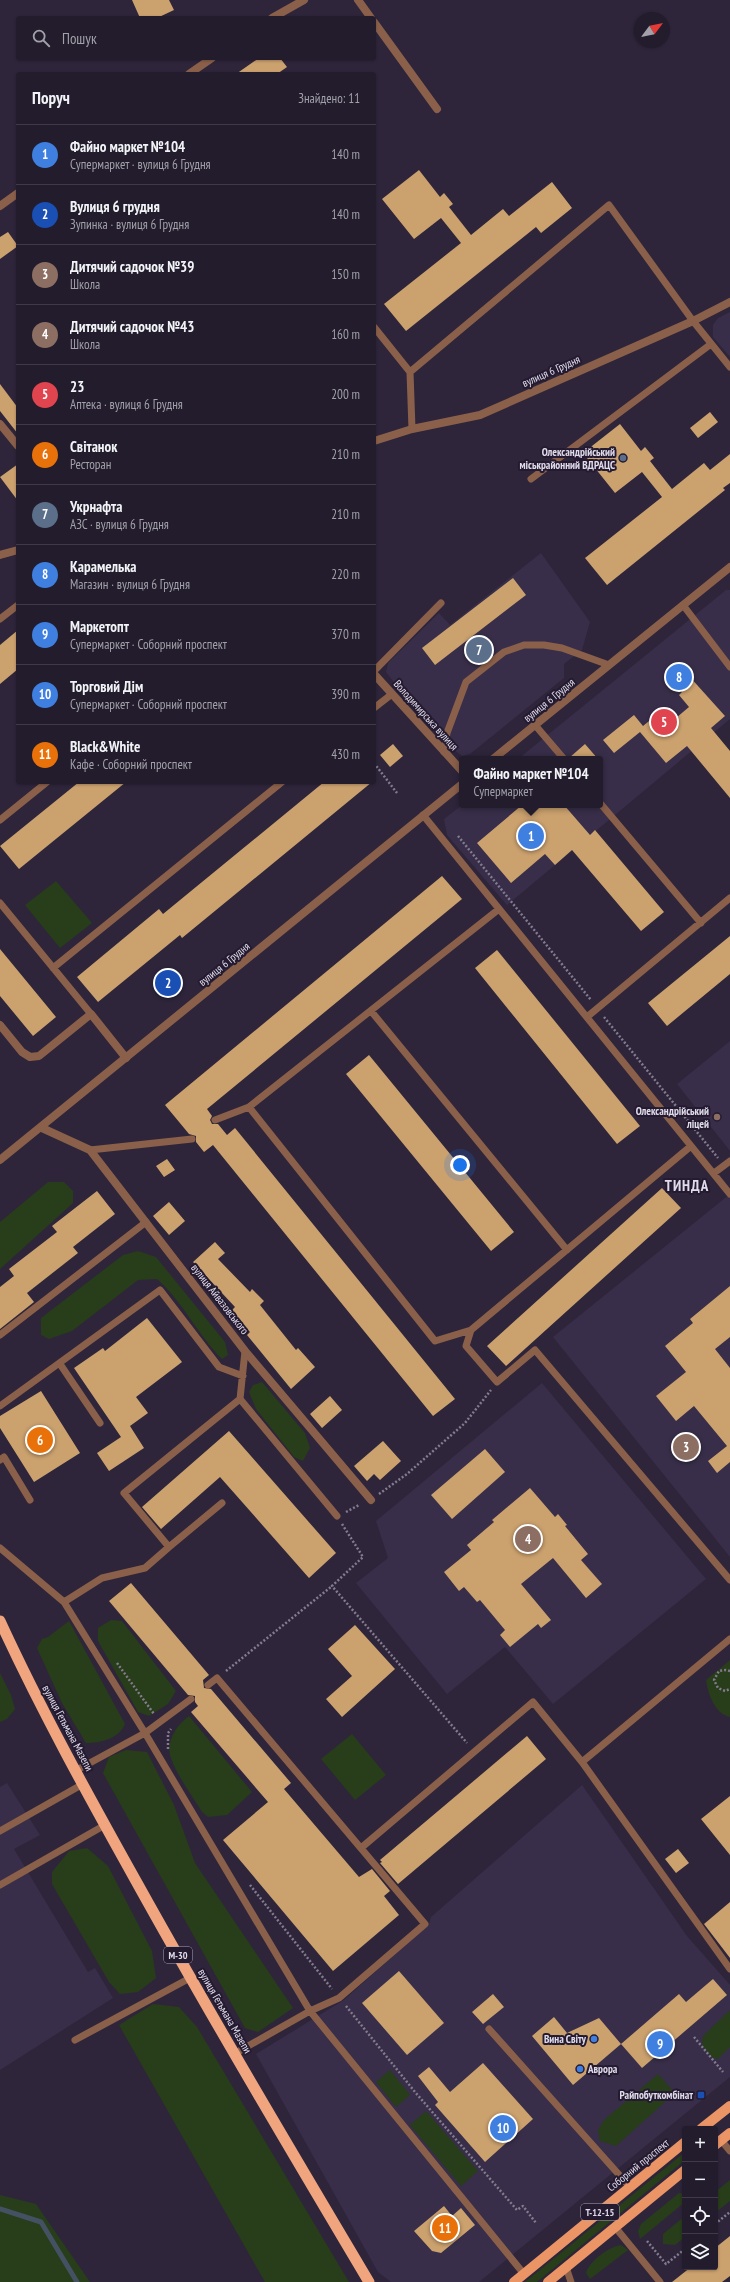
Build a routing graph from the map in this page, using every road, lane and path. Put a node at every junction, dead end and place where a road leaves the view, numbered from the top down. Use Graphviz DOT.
graph roads {
  1 [pos="304,0"];
  2 [pos="358,0"];
  3 [pos="276,16"];
  4 [pos="370,16"];
  5 [pos="376,25"];
  6 [pos="209,60"];
  7 [pos="192,72"];
  8 [pos="437,109"];
  9 [pos="16,194"];
  10 [pos="0,206"];
  11 [pos="730,302"];
  12 [pos="693,321"];
  13 [pos="376,332"];
  14 [pos="711,344"];
  15 [pos="730,367"];
  16 [pos="410,372"];
  17 [pos="0,424"];
  18 [pos="412,429"];
  19 [pos="376,440"];
  20 [pos="16,444"];
  21 [pos="531,479"];
  22 [pos="16,551"];
  23 [pos="0,555"];
  24 [pos="730,567"];
  25 [pos="441,603"];
  26 [pos="683,605"];
  27 [pos="16,607"];
  28 [pos="0,619"];
  29 [pos="609,665"];
  30 [pos="730,667"];
  31 [pos="376,669"];
  32 [pos="376,676"];
  33 [pos="392,694"];
  34 [pos="376,706"];
  35 [pos="535,725"];
  36 [pos="444,752"];
  37 [pos="497,756"];
  38 [pos="561,756"];
  39 [pos="376,766"];
  40 [pos="459,768"];
  41 [pos="45,784"];
  42 [pos="280,784"];
  43 [pos="459,786"];
  44 [pos="397,793"];
  45 [pos="603,807"];
  46 [pos="423,815"];
  47 [pos="0,820"];
  48 [pos="730,898"];
  49 [pos="0,903"];
  50 [pos="499,909"];
  51 [pos="701,923"];
  52 [pos="53,968"];
  53 [pos="371,1011"];
  54 [pos="91,1014"];
  55 [pos="587,1017"];
  56 [pos="0,1025"];
  57 [pos="126,1058"];
  58 [pos="249,1107"];
  59 [pos="215,1120"];
  60 [pos="42,1128"];
  61 [pos="192,1139"];
  62 [pos="691,1146"];
  63 [pos="90,1150"];
  64 [pos="0,1160"];
  65 [pos="730,1161"];
  66 [pos="714,1173"];
  67 [pos="730,1194"];
  68 [pos="146,1222"];
  69 [pos="566,1250"];
  70 [pos="472,1330"];
  71 [pos="0,1336"];
  72 [pos="245,1351"];
  73 [pos="60,1364"];
  74 [pos="243,1376"];
  75 [pos="497,1382"];
  76 [pos="240,1399"];
  77 [pos="0,1406"];
  78 [pos="100,1423"];
  79 [pos="0,1460"];
  80 [pos="30,1500"];
  81 [pos="371,1500"];
  82 [pos="222,1503"];
  83 [pos="337,1516"];
  84 [pos="0,1548"];
  85 [pos="169,1548"];
  86 [pos="730,1580"];
  87 [pos="332,1586"];
  88 [pos="64,1602"];
  89 [pos="0,1621"];
  90 [pos="730,1639"];
  91 [pos="730,1671"];
  92 [pos="217,1678"];
  93 [pos="208,1685"];
  94 [pos="730,1689"];
  95 [pos="191,1699"];
  96 [pos="172,1727"];
  97 [pos="145,1733"];
  98 [pos="168,1752"];
  99 [pos="475,1752"];
  100 [pos="582,1762"];
  101 [pos="75,1771"];
  102 [pos="83,1784"];
  103 [pos="105,1825"];
  104 [pos="0,1831"];
  105 [pos="361,1848"];
  106 [pos="0,1885"];
  107 [pos="266,1905"];
  108 [pos="730,1969"];
  109 [pos="190,1978"];
  110 [pos="339,1998"];
  111 [pos="310,2011"];
  112 [pos="489,2029"];
  113 [pos="694,2037"];
  114 [pos="75,2040"];
  115 [pos="234,2054"];
  116 [pos="723,2072"];
  117 [pos="730,2106"];
  118 [pos="706,2126"];
  119 [pos="730,2133"];
  120 [pos="718,2143"];
  121 [pos="682,2144"];
  122 [pos="730,2151"];
  123 [pos="682,2172"];
  124 [pos="630,2187"];
  125 [pos="730,2212"];
  126 [pos="536,2222"];
  127 [pos="718,2222"];
  128 [pos="615,2227"];
  129 [pos="647,2241"];
  130 [pos="682,2251"];
  131 [pos="566,2267"];
  132 [pos="524,2274"];
  133 [pos="368,2282"];
  134 [pos="514,2282"];
  135 [pos="548,2282"];
  136 [pos="571,2282"];
  137 [pos="660,2282"];
  1 -- 3 [label="street"];
  2 -- 4 [label="street"];
  5 -- 8 [label="street"];
  6 -- 7 [label="street"];
  9 -- 10 [label="street"];
  11 -- 12 [label="street, вулиця 6 Грудня"];
  12 -- 14 [label="lane"];
  12 -- 16 [label="lane"];
  12 -- 18 [label="street, вулиця 6 Грудня"];
  13 -- 16 [label="lane"];
  14 -- 15 [label="lane"];
  14 -- 21 [label="lane"];
  16 -- 18 [label="lane"];
  17 -- 20 [label="street"];
  18 -- 19 [label="street, вулиця 6 Грудня"];
  22 -- 23 [label="street"];
  24 -- 26 [label="street, вулиця 6 Грудня"];
  25 -- 31 [label="lane"];
  26 -- 29 [label="street, вулиця 6 Грудня"];
  26 -- 30 [label="lane"];
  27 -- 28 [label="lane"];
  29 -- 35 [label="street, вулиця 6 Грудня"];
  29 -- 36 [label="lane"];
  32 -- 33 [label="street, Володимирська вулиця"];
  33 -- 34 [label="lane"];
  33 -- 36 [label="street, Володимирська вулиця"];
  35 -- 37 [label="street, вулиця 6 Грудня"];
  35 -- 38 [label="lane"];
  36 -- 40 [label="street, Володимирська вулиця"];
  39 -- 44 [label="path"];
  41 -- 47 [label="lane"];
  42 -- 52 [label="lane"];
  43 -- 46 [label="street, вулиця 6 Грудня"];
  45 -- 51 [label="lane"];
  46 -- 50 [label="lane"];
  46 -- 57 [label="street, вулиця 6 Грудня"];
  48 -- 51 [label="lane"];
  49 -- 52 [label="lane"];
  50 -- 53 [label="lane"];
  50 -- 55 [label="lane"];
  51 -- 55 [label="lane"];
  52 -- 54 [label="lane"];
  53 -- 58 [label="lane"];
  53 -- 69 [label="lane"];
  54 -- 56 [label="street"];
  54 -- 57 [label="street"];
  55 -- 62 [label="lane"];
  57 -- 60 [label="street, вулиця 6 Грудня"];
  58 -- 59 [label="lane"];
  58 -- 70 [label="lane"];
  60 -- 63 [label="street, вулиця Айвазовського"];
  60 -- 64 [label="street, вулиця 6 Грудня"];
  61 -- 63 [label="lane"];
  62 -- 66 [label="lane"];
  62 -- 69 [label="lane"];
  63 -- 68 [label="street, вулиця Айвазовського"];
  65 -- 66 [label="lane"];
  66 -- 67 [label="lane"];
  68 -- 71 [label="lane"];
  68 -- 72 [label="street, вулиця Айвазовського"];
  69 -- 70 [label="lane"];
  70 -- 75 [label="lane"];
  72 -- 74 [label="lane"];
  72 -- 81 [label="street, вулиця Айвазовського"];
  73 -- 74 [label="lane"];
  73 -- 77 [label="lane"];
  73 -- 78 [label="lane"];
  74 -- 76 [label="lane"];
  75 -- 81 [label="path"];
  75 -- 86 [label="lane"];
  76 -- 83 [label="lane"];
  76 -- 85 [label="lane"];
  79 -- 80 [label="lane"];
  81 -- 83 [label="path"];
  82 -- 85 [label="lane"];
  83 -- 87 [label="path"];
  84 -- 88 [label="lane"];
  85 -- 88 [label="lane"];
  87 -- 92 [label="path"];
  87 -- 99 [label="path"];
  88 -- 97 [label="lane"];
  89 -- 101 [label="highway, вулиця Гетьмана Мазепи / М-30"];
  90 -- 100 [label="lane"];
  91 -- 94 [label="path"];
  92 -- 93 [label="lane"];
  92 -- 105 [label="lane"];
  95 -- 97 [label="lane"];
  96 -- 98 [label="path"];
  97 -- 101 [label="lane"];
  97 -- 111 [label="lane"];
  99 -- 100 [label="lane"];
  99 -- 105 [label="lane"];
  100 -- 108 [label="lane"];
  101 -- 102 [label="highway, вулиця Гетьмана Мазепи / М-30"];
  102 -- 103 [label="highway, вулиця Гетьмана Мазепи / М-30"];
  102 -- 104 [label="lane"];
  103 -- 106 [label="lane"];
  103 -- 109 [label="highway, вулиця Гетьмана Мазепи / М-30"];
  105 -- 110 [label="lane"];
  107 -- 110 [label="path"];
  109 -- 114 [label="lane"];
  109 -- 115 [label="highway, вулиця Гетьмана Мазепи / М-30"];
  110 -- 111 [label="lane"];
  110 -- 126 [label="path"];
  111 -- 115 [label="lane"];
  111 -- 132 [label="lane"];
  112 -- 124 [label="lane"];
  113 -- 116 [label="path"];
  115 -- 133 [label="highway, вулиця Гетьмана Мазепи / М-30"];
  117 -- 118 [label="main road"];
  119 -- 120 [label="main road"];
  120 -- 122 [label="lane"];
  121 -- 124 [label="main road, Соборний проспект / Т-12-15"];
  123 -- 128 [label="main road, Т-12-15"];
  124 -- 132 [label="main road, Соборний проспект / Т-12-15"];
  125 -- 127 [label="path"];
  128 -- 131 [label="main road, Т-12-15"];
  128 -- 137 [label="lane"];
  129 -- 130 [label="path"];
  131 -- 135 [label="main road, Т-12-15"];
  131 -- 136 [label="lane"];
  132 -- 134 [label="main road, Соборний проспект / Т-12-15"];
}
